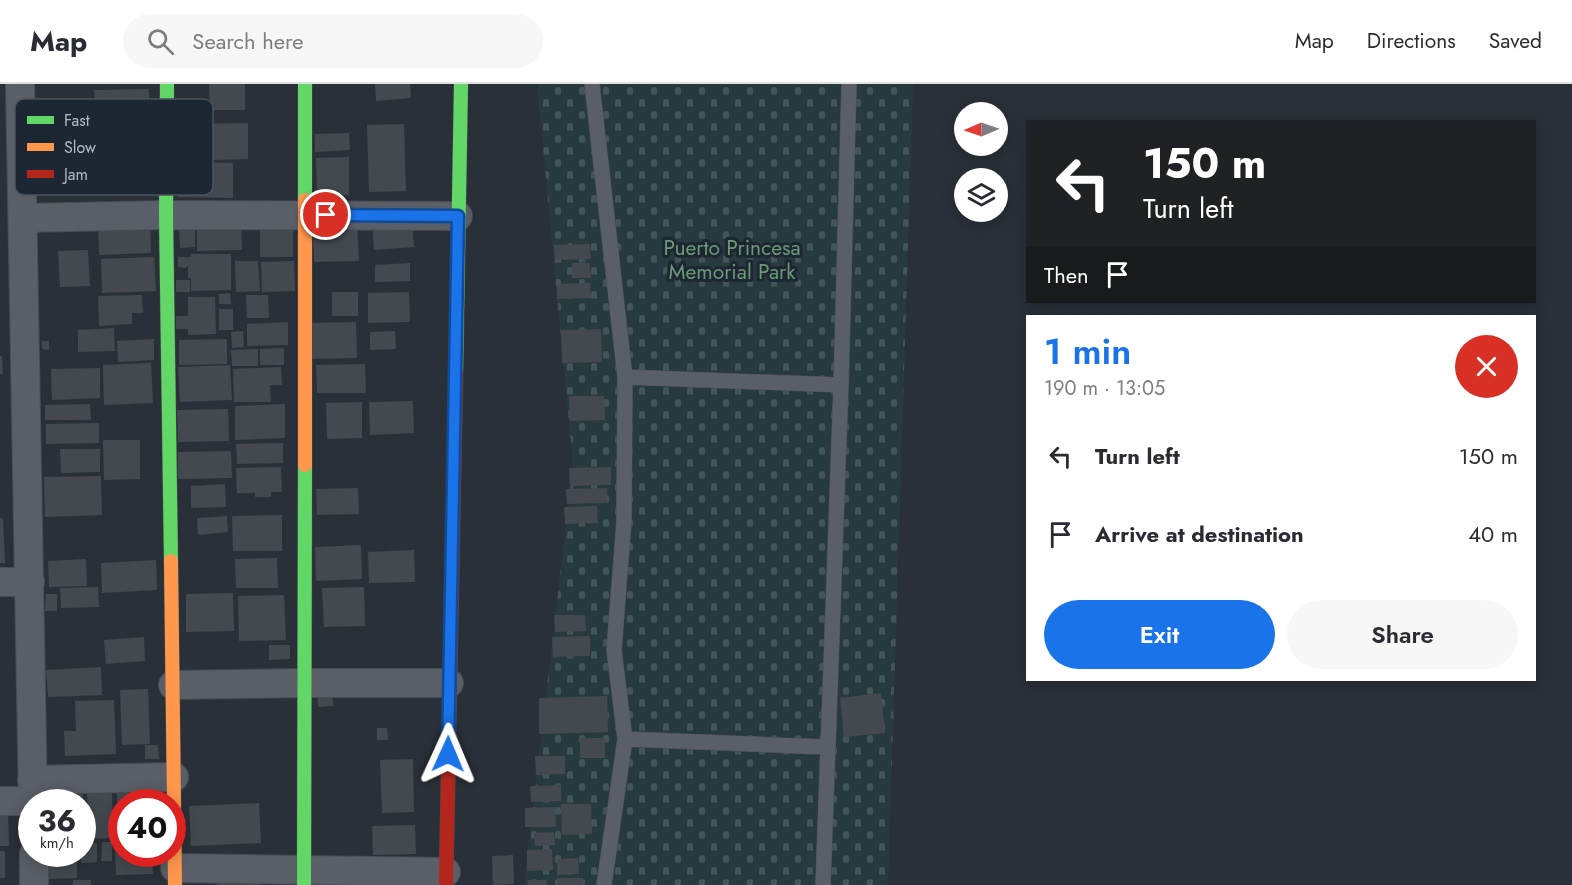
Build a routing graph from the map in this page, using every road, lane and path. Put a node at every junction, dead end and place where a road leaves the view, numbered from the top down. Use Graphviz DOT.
graph roads {
  1 [pos="20,84"];
  2 [pos="167,84"];
  3 [pos="305,84"];
  4 [pos="461,84"];
  5 [pos="592,84"];
  6 [pos="849,84"];
  7 [pos="20,99"];
  8 [pos="167,99"];
  9 [pos="22,195"];
  10 [pos="166,195"];
  11 [pos="166,215"];
  12 [pos="304,215"];
  13 [pos="458,216"];
  14 [pos="23,218"];
  15 [pos="626,377"];
  16 [pos="841,385"];
  17 [pos="0,582"];
  18 [pos="30,582"];
  19 [pos="303,683"];
  20 [pos="449,683"];
  21 [pos="173,685"];
  22 [pos="626,739"];
  23 [pos="827,747"];
  24 [pos="174,777"];
  25 [pos="33,789"];
  26 [pos="74,789"];
  27 [pos="18,797"];
  28 [pos="0,801"];
  29 [pos="34,867"];
  30 [pos="175,877"];
  31 [pos="304,878"];
  32 [pos="446,878"];
  33 [pos="34,885"];
  34 [pos="604,885"];
  35 [pos="823,885"];
  1 -- 7 [label="street"];
  2 -- 8 [label="street"];
  3 -- 12 [label="street"];
  4 -- 13 [label="street"];
  5 -- 15 [label="lane"];
  6 -- 16 [label="lane"];
  9 -- 14 [label="street"];
  10 -- 11 [label="street"];
  11 -- 12 [label="street"];
  11 -- 14 [label="street"];
  11 -- 21 [label="street"];
  12 -- 13 [label="street"];
  12 -- 19 [label="street"];
  13 -- 20 [label="street"];
  14 -- 18 [label="street"];
  15 -- 16 [label="lane"];
  15 -- 22 [label="lane"];
  16 -- 23 [label="lane"];
  17 -- 18 [label="street"];
  18 -- 25 [label="street"];
  19 -- 20 [label="street"];
  19 -- 21 [label="street"];
  19 -- 31 [label="street"];
  20 -- 32 [label="street"];
  21 -- 24 [label="street"];
  22 -- 23 [label="lane"];
  22 -- 34 [label="lane"];
  23 -- 35 [label="lane"];
  24 -- 26 [label="street"];
  24 -- 30 [label="street"];
  27 -- 28 [label="street"];
  29 -- 33 [label="street"];
  30 -- 31 [label="street"];
  31 -- 32 [label="street"];
}
